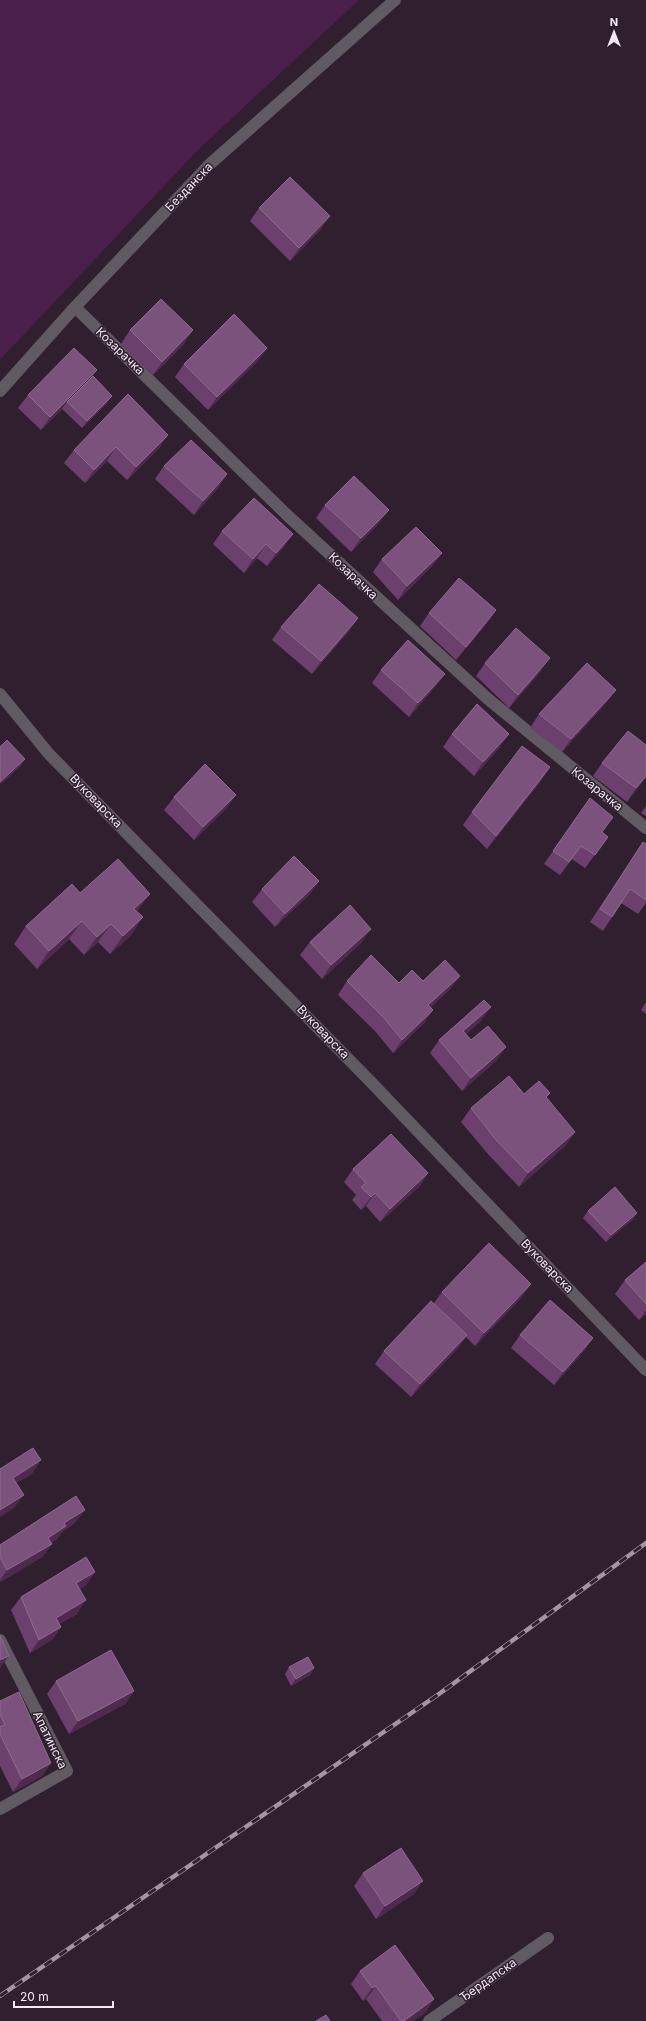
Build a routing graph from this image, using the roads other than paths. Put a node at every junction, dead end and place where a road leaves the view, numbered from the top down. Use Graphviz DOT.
graph roads {
  1 [pos="395,0"];
  2 [pos="75,307"];
  3 [pos="0,391"];
  4 [pos="0,694"];
  5 [pos="646,828"];
  6 [pos="646,1370"];
  7 [pos="0,1640"];
  8 [pos="0,1809"];
  9 [pos="548,1938"];
  10 [pos="429,2021"];
  1 -- 2 [label="street, Безданска"];
  2 -- 3 [label="street, Безданска"];
  2 -- 5 [label="street, Козарачка"];
  4 -- 6 [label="street, Вуковарска"];
  7 -- 8 [label="street, Апатинска"];
  9 -- 10 [label="street, Ђердапска"];
}
